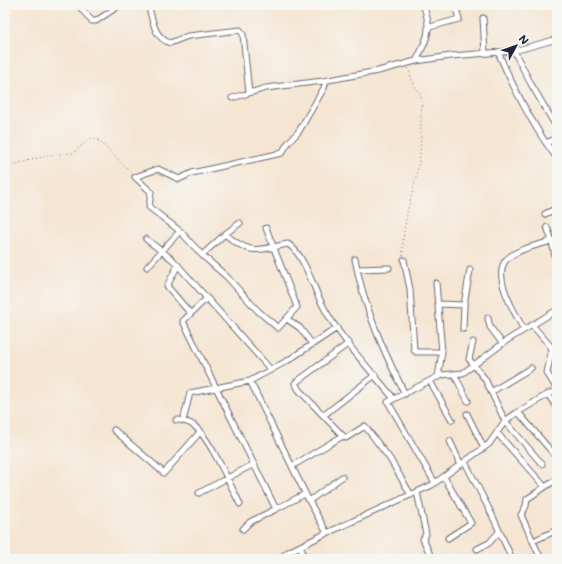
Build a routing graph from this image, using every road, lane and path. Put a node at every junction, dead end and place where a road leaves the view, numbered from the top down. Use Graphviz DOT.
graph roads {
  1 [pos="78,5"];
  2 [pos="120,5"];
  3 [pos="148,5"];
  4 [pos="423,5"];
  5 [pos="454,5"];
  6 [pos="483,18"];
  7 [pos="430,27"];
  8 [pos="557,39"];
  9 [pos="514,51"];
  10 [pos="498,52"];
  11 [pos="485,53"];
  12 [pos="416,61"];
  13 [pos="407,64"];
  14 [pos="326,81"];
  15 [pos="249,93"];
  16 [pos="232,98"];
  17 [pos="554,123"];
  18 [pos="557,138"];
  19 [pos="546,144"];
  20 [pos="557,158"];
  21 [pos="5,167"];
  22 [pos="135,177"];
  23 [pos="557,208"];
  24 [pos="545,214"];
  25 [pos="240,223"];
  26 [pos="547,227"];
  27 [pos="266,228"];
  28 [pos="180,231"];
  29 [pos="225,234"];
  30 [pos="146,239"];
  31 [pos="552,241"];
  32 [pos="274,247"];
  33 [pos="162,250"];
  34 [pos="202,255"];
  35 [pos="355,259"];
  36 [pos="404,260"];
  37 [pos="178,266"];
  38 [pos="147,267"];
  39 [pos="557,267"];
  40 [pos="389,268"];
  41 [pos="357,269"];
  42 [pos="470,270"];
  43 [pos="436,282"];
  44 [pos="207,298"];
  45 [pos="439,304"];
  46 [pos="464,305"];
  47 [pos="557,310"];
  48 [pos="190,314"];
  49 [pos="488,318"];
  50 [pos="286,319"];
  51 [pos="532,325"];
  52 [pos="337,328"];
  53 [pos="463,329"];
  54 [pos="524,330"];
  55 [pos="473,342"];
  56 [pos="349,343"];
  57 [pos="312,344"];
  58 [pos="502,344"];
  59 [pos="442,352"];
  60 [pos="474,365"];
  61 [pos="531,368"];
  62 [pos="271,370"];
  63 [pos="454,374"];
  64 [pos="375,375"];
  65 [pos="438,377"];
  66 [pos="430,381"];
  67 [pos="250,382"];
  68 [pos="216,389"];
  69 [pos="492,392"];
  70 [pos="556,392"];
  71 [pos="405,394"];
  72 [pos="548,394"];
  73 [pos="394,399"];
  74 [pos="468,401"];
  75 [pos="557,408"];
  76 [pos="518,412"];
  77 [pos="467,414"];
  78 [pos="324,415"];
  79 [pos="176,420"];
  80 [pos="452,420"];
  81 [pos="183,421"];
  82 [pos="506,421"];
  83 [pos="114,430"];
  84 [pos="200,432"];
  85 [pos="497,433"];
  86 [pos="343,436"];
  87 [pos="450,441"];
  88 [pos="484,448"];
  89 [pos="557,458"];
  90 [pos="254,464"];
  91 [pos="463,464"];
  92 [pos="542,464"];
  93 [pos="292,466"];
  94 [pos="444,476"];
  95 [pos="342,477"];
  96 [pos="226,478"];
  97 [pos="557,479"];
  98 [pos="435,482"];
  99 [pos="545,488"];
  100 [pos="417,492"];
  101 [pos="199,493"];
  102 [pos="305,494"];
  103 [pos="411,495"];
  104 [pos="309,501"];
  105 [pos="240,504"];
  106 [pos="276,509"];
  107 [pos="243,529"];
  108 [pos="557,530"];
  109 [pos="499,532"];
  110 [pos="327,533"];
  111 [pos="448,538"];
  112 [pos="534,541"];
  113 [pos="300,546"];
  114 [pos="477,549"];
  115 [pos="281,558"];
  116 [pos="306,559"];
  117 [pos="432,559"];
  118 [pos="512,559"];
  119 [pos="541,559"];
  1 -- 2 [label="street"];
  3 -- 15 [label="street"];
  4 -- 7 [label="street"];
  5 -- 7 [label="street"];
  6 -- 11 [label="street"];
  7 -- 12 [label="street"];
  8 -- 9 [label="street"];
  9 -- 10 [label="street"];
  9 -- 17 [label="street"];
  10 -- 11 [label="street"];
  10 -- 19 [label="street"];
  11 -- 12 [label="street"];
  12 -- 13 [label="street"];
  13 -- 14 [label="street"];
  13 -- 36 [label="path"];
  14 -- 15 [label="street"];
  14 -- 22 [label="street"];
  15 -- 16 [label="street"];
  18 -- 19 [label="street"];
  19 -- 20 [label="street"];
  21 -- 22 [label="path"];
  22 -- 28 [label="street"];
  23 -- 24 [label="street"];
  25 -- 29 [label="street"];
  26 -- 31 [label="street"];
  27 -- 32 [label="street"];
  28 -- 33 [label="street"];
  28 -- 34 [label="street"];
  29 -- 32 [label="street"];
  29 -- 34 [label="street"];
  30 -- 33 [label="street"];
  31 -- 39 [label="street"];
  31 -- 54 [label="street"];
  32 -- 50 [label="street"];
  32 -- 52 [label="street"];
  33 -- 37 [label="street"];
  33 -- 38 [label="street"];
  34 -- 50 [label="street"];
  35 -- 41 [label="street"];
  36 -- 59 [label="street"];
  37 -- 44 [label="street"];
  37 -- 48 [label="street"];
  40 -- 41 [label="street"];
  41 -- 71 [label="street"];
  42 -- 46 [label="street"];
  43 -- 45 [label="street"];
  44 -- 48 [label="street"];
  44 -- 62 [label="street"];
  45 -- 46 [label="street"];
  45 -- 59 [label="street"];
  46 -- 53 [label="street"];
  47 -- 51 [label="street"];
  48 -- 68 [label="street"];
  49 -- 58 [label="street"];
  50 -- 57 [label="street"];
  51 -- 54 [label="street"];
  51 -- 70 [label="street"];
  52 -- 56 [label="street"];
  52 -- 57 [label="street"];
  54 -- 58 [label="street"];
  55 -- 60 [label="street"];
  56 -- 64 [label="street"];
  56 -- 78 [label="street"];
  57 -- 62 [label="street"];
  58 -- 60 [label="street"];
  59 -- 65 [label="street"];
  60 -- 63 [label="street"];
  60 -- 69 [label="street"];
  61 -- 69 [label="street"];
  62 -- 67 [label="street"];
  63 -- 65 [label="street"];
  63 -- 74 [label="street"];
  64 -- 73 [label="street"];
  64 -- 78 [label="street"];
  65 -- 66 [label="street"];
  66 -- 71 [label="street"];
  66 -- 80 [label="street"];
  67 -- 68 [label="street"];
  67 -- 93 [label="street"];
  68 -- 81 [label="street"];
  68 -- 90 [label="street"];
  69 -- 82 [label="street"];
  70 -- 72 [label="street"];
  71 -- 73 [label="street"];
  72 -- 75 [label="street"];
  72 -- 76 [label="street"];
  73 -- 98 [label="street"];
  76 -- 82 [label="street"];
  76 -- 89 [label="street"];
  77 -- 88 [label="street"];
  78 -- 86 [label="street"];
  79 -- 81 [label="street"];
  81 -- 84 [label="street"];
  82 -- 85 [label="street"];
  82 -- 92 [label="street"];
  83 -- 84 [label="street"];
  84 -- 96 [label="street"];
  85 -- 88 [label="street"];
  85 -- 99 [label="street"];
  86 -- 93 [label="street"];
  86 -- 103 [label="street"];
  87 -- 91 [label="street"];
  88 -- 91 [label="street"];
  90 -- 96 [label="street"];
  90 -- 106 [label="street"];
  91 -- 94 [label="street"];
  91 -- 109 [label="street"];
  93 -- 102 [label="street"];
  94 -- 98 [label="street"];
  94 -- 111 [label="street"];
  95 -- 104 [label="street"];
  96 -- 101 [label="street"];
  96 -- 105 [label="street"];
  97 -- 99 [label="street"];
  98 -- 100 [label="street"];
  99 -- 112 [label="street"];
  100 -- 103 [label="street"];
  100 -- 117 [label="street"];
  102 -- 104 [label="street"];
  102 -- 106 [label="street"];
  103 -- 110 [label="street"];
  104 -- 110 [label="street"];
  106 -- 107 [label="street"];
  108 -- 112 [label="street"];
  109 -- 114 [label="street"];
  109 -- 118 [label="street"];
  110 -- 113 [label="street"];
  112 -- 119 [label="street"];
  113 -- 115 [label="street"];
  113 -- 116 [label="street"];
}
